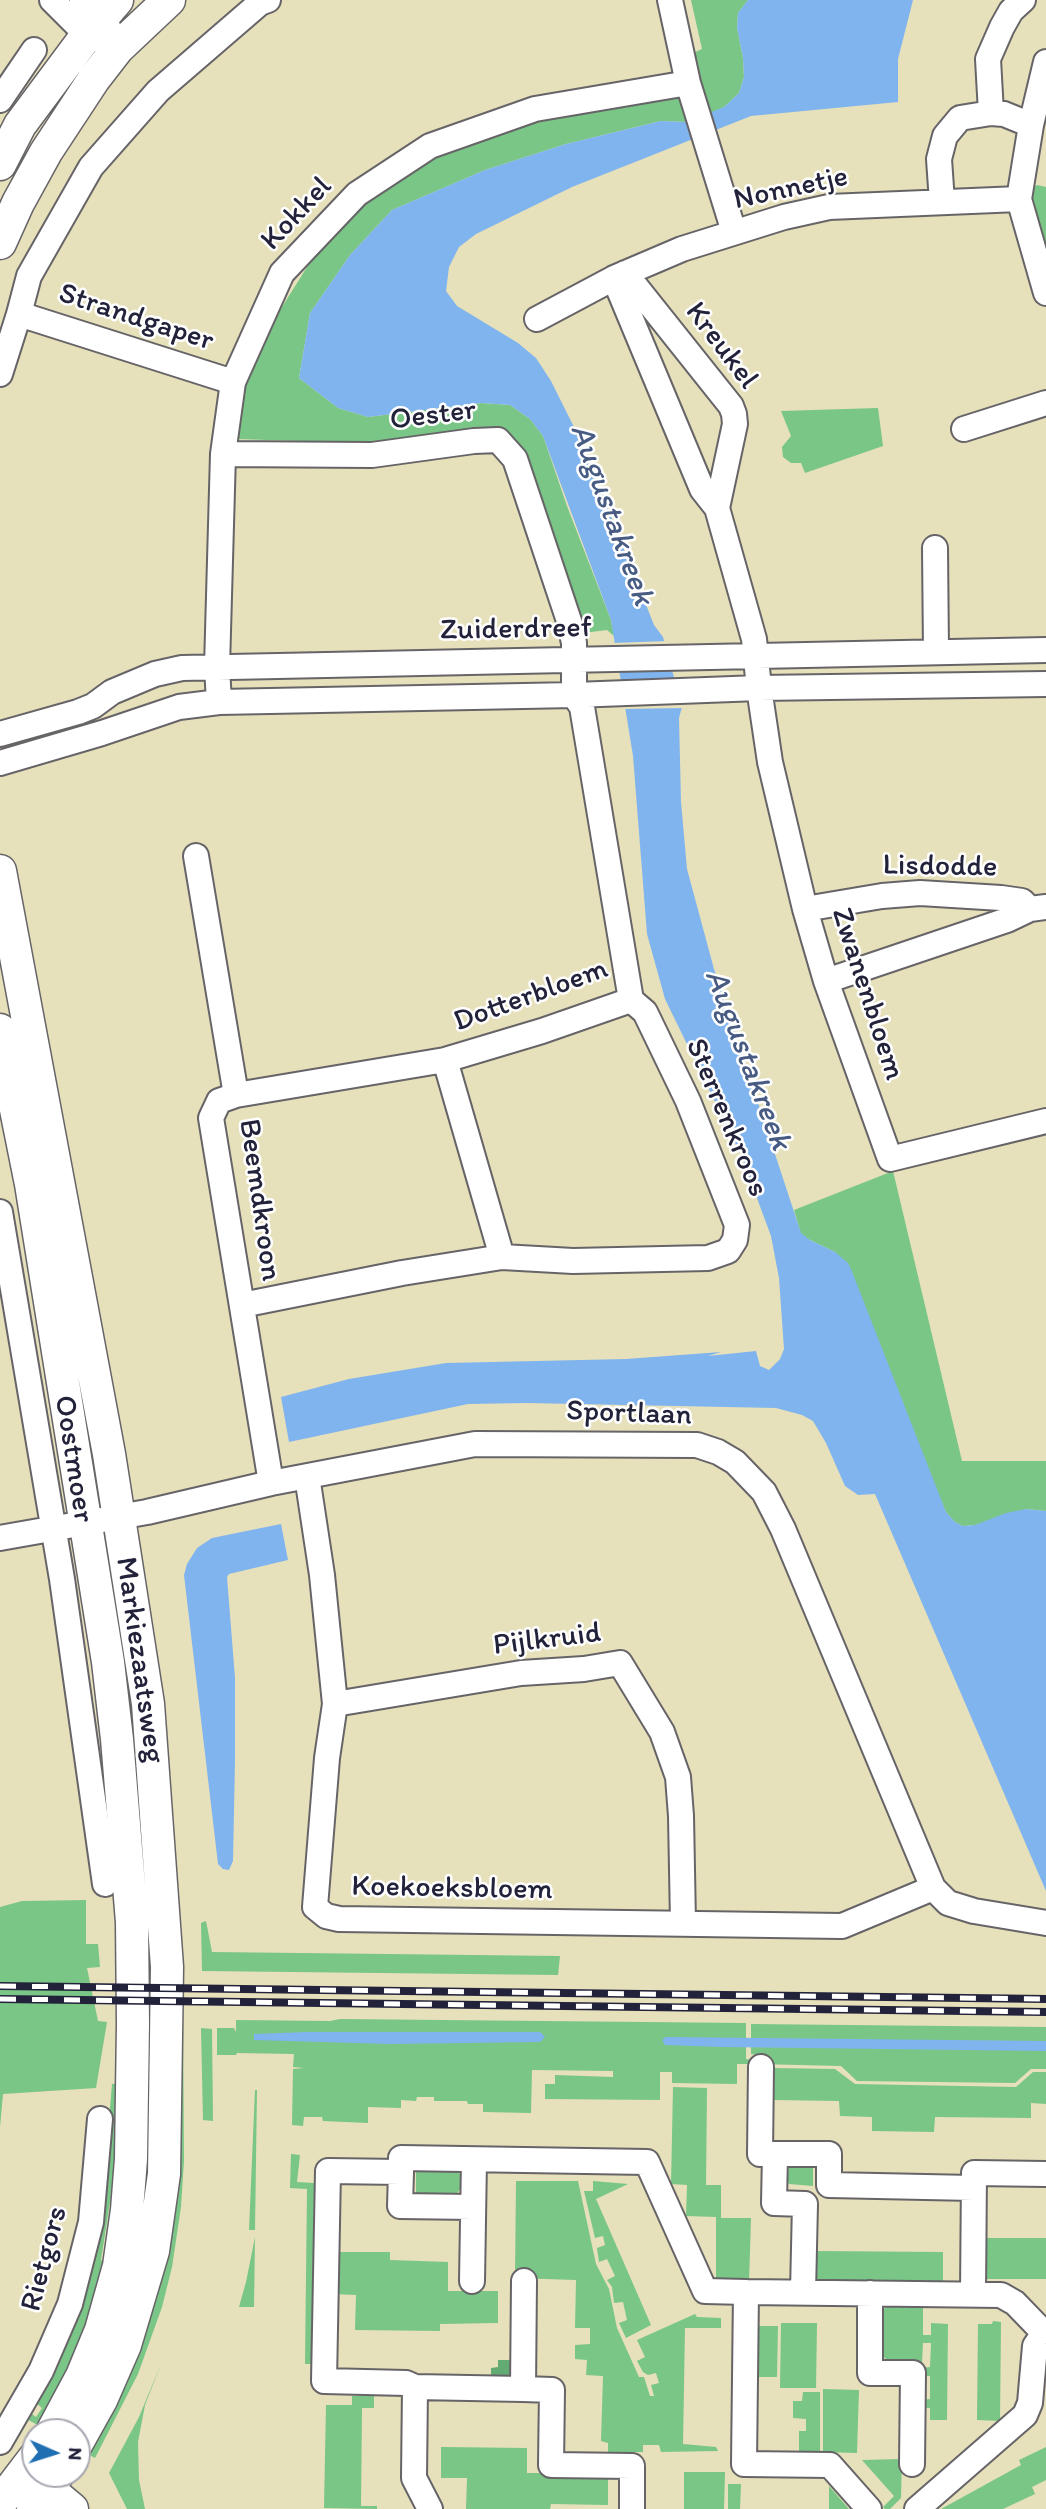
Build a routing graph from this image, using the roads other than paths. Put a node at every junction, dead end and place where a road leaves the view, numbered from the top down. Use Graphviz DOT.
graph roads {
  1 [pos="52,0"];
  2 [pos="169,0"];
  3 [pos="268,0"];
  4 [pos="670,0"];
  5 [pos="1023,0"];
  6 [pos="97,13"];
  7 [pos="118,48"];
  8 [pos="34,50"];
  9 [pos="1046,62"];
  10 [pos="691,93"];
  11 [pos="0,100"];
  12 [pos="991,113"];
  13 [pos="1031,125"];
  14 [pos="0,164"];
  15 [pos="1019,199"];
  16 [pos="942,202"];
  17 [pos="734,232"];
  18 [pos="0,243"];
  19 [pos="620,276"];
  20 [pos="1046,293"];
  21 [pos="19,314"];
  22 [pos="537,319"];
  23 [pos="0,374"];
  24 [pos="233,383"];
  25 [pos="1046,403"];
  26 [pos="964,429"];
  27 [pos="223,454"];
  28 [pos="717,508"];
  29 [pos="935,548"];
  30 [pos="1046,650"];
  31 [pos="936,652"];
  32 [pos="756,655"];
  33 [pos="575,660"];
  34 [pos="217,667"];
  35 [pos="1046,684"];
  36 [pos="758,688"];
  37 [pos="574,695"];
  38 [pos="219,702"];
  39 [pos="0,734"];
  40 [pos="0,763"];
  41 [pos="196,856"];
  42 [pos="0,871"];
  43 [pos="1038,908"];
  44 [pos="805,909"];
  45 [pos="826,981"];
  46 [pos="631,1000"];
  47 [pos="0,1030"];
  48 [pos="445,1060"];
  49 [pos="236,1095"];
  50 [pos="1046,1121"];
  51 [pos="0,1212"];
  52 [pos="502,1257"];
  53 [pos="243,1305"];
  54 [pos="307,1476"];
  55 [pos="271,1483"];
  56 [pos="118,1517"];
  57 [pos="85,1522"];
  58 [pos="52,1527"];
  59 [pos="0,1538"];
  60 [pos="335,1704"];
  61 [pos="105,1884"];
  62 [pos="933,1888"];
  63 [pos="682,1923"];
  64 [pos="1046,1923"];
  65 [pos="761,2067"];
  66 [pos="100,2119"];
  67 [pos="775,2154"];
  68 [pos="474,2160"];
  69 [pos="401,2172"];
  70 [pos="1046,2174"];
  71 [pos="973,2188"];
  72 [pos="473,2207"];
  73 [pos="472,2281"];
  74 [pos="524,2281"];
  75 [pos="747,2292"];
  76 [pos="803,2292"];
  77 [pos="870,2293"];
  78 [pos="973,2294"];
  79 [pos="1045,2331"];
  80 [pos="415,2387"];
  81 [pos="523,2389"];
  82 [pos="60,2418"];
  83 [pos="90,2418"];
  84 [pos="0,2442"];
  85 [pos="912,2464"];
  86 [pos="26,2492"];
  87 [pos="72,2509"];
  88 [pos="430,2509"];
  89 [pos="632,2509"];
  90 [pos="869,2509"];
  91 [pos="917,2509"];
  1 -- 6 [label="street"];
  2 -- 7 [label="main road"];
  3 -- 21 [label="street, Strandgaper"];
  4 -- 10 [label="street"];
  5 -- 12 [label="street"];
  6 -- 7 [label="street"];
  6 -- 14 [label="main road"];
  7 -- 18 [label="main road"];
  8 -- 11 [label="street"];
  9 -- 13 [label="street"];
  10 -- 17 [label="street"];
  10 -- 24 [label="street, Kokkel"];
  12 -- 13 [label="street"];
  12 -- 16 [label="street"];
  13 -- 15 [label="street"];
  15 -- 16 [label="street, Nonnetje"];
  15 -- 20 [label="street"];
  16 -- 17 [label="street, Nonnetje"];
  17 -- 19 [label="street, Nonnetje"];
  19 -- 22 [label="street, Nonnetje"];
  19 -- 28 [label="street, Kreukel"];
  19 -- 28 [label="street, Kreukel"];
  21 -- 23 [label="street, Strandgaper"];
  21 -- 24 [label="street, Strandgaper"];
  24 -- 27 [label="street, Kokkel"];
  25 -- 26 [label="street"];
  27 -- 33 [label="street, Oester"];
  27 -- 34 [label="street, Kokkel"];
  28 -- 32 [label="street, Kreukel"];
  29 -- 31 [label="street"];
  30 -- 31 [label="street, Zuiderdreef"];
  31 -- 32 [label="street, Zuiderdreef"];
  32 -- 33 [label="street, Zuiderdreef"];
  32 -- 36 [label="street, Zwanenbloem"];
  33 -- 34 [label="street, Zuiderdreef"];
  33 -- 37 [label="street"];
  34 -- 38 [label="street, Kokkel"];
  34 -- 39 [label="street, Zuiderdreef"];
  35 -- 36 [label="street"];
  36 -- 37 [label="street"];
  36 -- 44 [label="street, Zwanenbloem"];
  37 -- 38 [label="street"];
  37 -- 46 [label="street, Dotterbloem"];
  38 -- 40 [label="street"];
  41 -- 49 [label="street, Beemdkroon"];
  42 -- 56 [label="main road, Markiezaatsweg"];
  43 -- 44 [label="street, Lisdodde"];
  43 -- 45 [label="street, Lisdodde"];
  44 -- 45 [label="street, Zwanenbloem"];
  45 -- 50 [label="street, Zwanenbloem"];
  46 -- 48 [label="street, Dotterbloem"];
  46 -- 52 [label="street, Sterrenkroos"];
  47 -- 57 [label="main road, Markiezaatsweg"];
  48 -- 49 [label="street, Dotterbloem"];
  48 -- 52 [label="street"];
  49 -- 53 [label="street, Beemdkroon"];
  51 -- 58 [label="street, Oostmoer"];
  52 -- 53 [label="street, Sterrenkroos"];
  53 -- 55 [label="street, Beemdkroon"];
  54 -- 55 [label="street, Sportlaan"];
  54 -- 60 [label="street, Koekoeksbloem"];
  54 -- 62 [label="street, Sportlaan"];
  55 -- 56 [label="street, Sportlaan"];
  56 -- 57 [label="street, Sportlaan"];
  56 -- 83 [label="main road, Markiezaatsweg"];
  57 -- 58 [label="street, Sportlaan"];
  57 -- 82 [label="main road, Markiezaatsweg"];
  58 -- 59 [label="street, Sportlaan"];
  58 -- 61 [label="street, Oostmoer"];
  60 -- 63 [label="street, Pijlkruid"];
  60 -- 63 [label="street, Koekoeksbloem"];
  62 -- 63 [label="street, Koekoeksbloem"];
  62 -- 64 [label="street"];
  65 -- 67 [label="street"];
  66 -- 84 [label="street, Rietgors"];
  67 -- 71 [label="street"];
  67 -- 76 [label="street"];
  68 -- 69 [label="street"];
  68 -- 72 [label="street"];
  68 -- 75 [label="street"];
  69 -- 72 [label="street"];
  69 -- 80 [label="street"];
  70 -- 71 [label="street"];
  71 -- 78 [label="street"];
  72 -- 73 [label="street"];
  74 -- 81 [label="street"];
  75 -- 76 [label="street"];
  75 -- 90 [label="street"];
  76 -- 77 [label="street"];
  77 -- 78 [label="street"];
  77 -- 85 [label="street"];
  78 -- 79 [label="street"];
  79 -- 91 [label="street"];
  80 -- 81 [label="street"];
  80 -- 88 [label="street"];
  81 -- 89 [label="street"];
  86 -- 87 [label="main road"];
}
